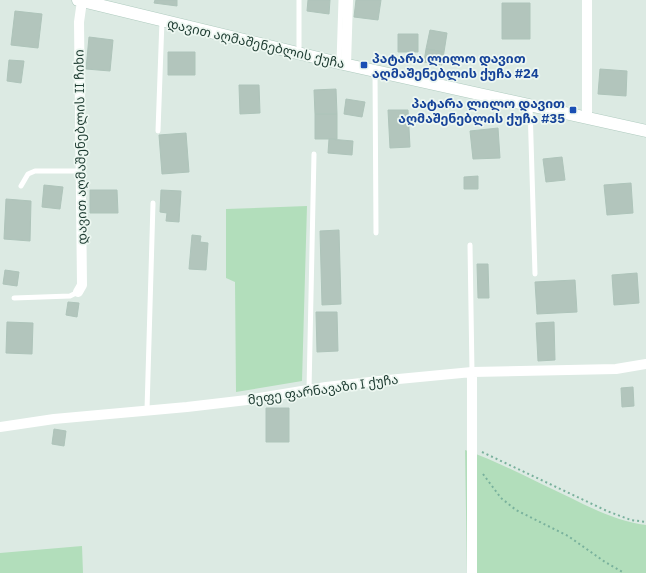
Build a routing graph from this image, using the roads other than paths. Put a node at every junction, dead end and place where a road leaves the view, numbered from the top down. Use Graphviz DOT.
graph roads {
  1 [pos="299,0"];
  2 [pos="341,0"];
  3 [pos="348,0"];
  4 [pos="587,0"];
  5 [pos="80,1"];
  6 [pos="162,20"];
  7 [pos="299,53"];
  8 [pos="343,64"];
  9 [pos="376,71"];
  10 [pos="530,106"];
  11 [pos="587,118"];
  12 [pos="158,131"];
  13 [pos="646,131"];
  14 [pos="314,154"];
  15 [pos="81,171"];
  16 [pos="21,186"];
  17 [pos="153,203"];
  18 [pos="376,233"];
  19 [pos="470,244"];
  20 [pos="534,274"];
  21 [pos="78,292"];
  22 [pos="14,298"];
  23 [pos="646,364"];
  24 [pos="472,372"];
  25 [pos="309,390"];
  26 [pos="147,410"];
  27 [pos="0,427"];
  28 [pos="472,573"];
  1 -- 7 [label="lane"];
  2 -- 8 [label="lane"];
  3 -- 8 [label="street"];
  4 -- 11 [label="street"];
  5 -- 6 [label="street, დავით აღმაშენებლის ქუჩა"];
  5 -- 15 [label="street, დავით აღმაშენებლის II ჩიხი"];
  6 -- 7 [label="street, დავით აღმაშენებლის ქუჩა"];
  6 -- 12 [label="lane"];
  7 -- 8 [label="street, დავით აღმაშენებლის ქუჩა"];
  8 -- 9 [label="street, დავით აღმაშენებლის ქუჩა"];
  9 -- 10 [label="street, დავით აღმაშენებლის ქუჩა"];
  9 -- 18 [label="lane"];
  10 -- 11 [label="street, დავით აღმაშენებლის ქუჩა"];
  10 -- 20 [label="lane"];
  11 -- 13 [label="street, დავით აღმაშენებლის ქუჩა"];
  14 -- 25 [label="lane"];
  15 -- 16 [label="lane"];
  15 -- 21 [label="street, დავით აღმაშენებლის II ჩიხი"];
  17 -- 26 [label="lane"];
  19 -- 24 [label="lane"];
  21 -- 22 [label="lane"];
  23 -- 24 [label="street, მეფე ფარნავაზი I ქუჩა"];
  24 -- 25 [label="street, მეფე ფარნავაზი I ქუჩა"];
  24 -- 28 [label="street"];
  25 -- 26 [label="street, მეფე ფარნავაზი I ქუჩა"];
  26 -- 27 [label="street, მეფე ფარნავაზი I ქუჩა"];
}
